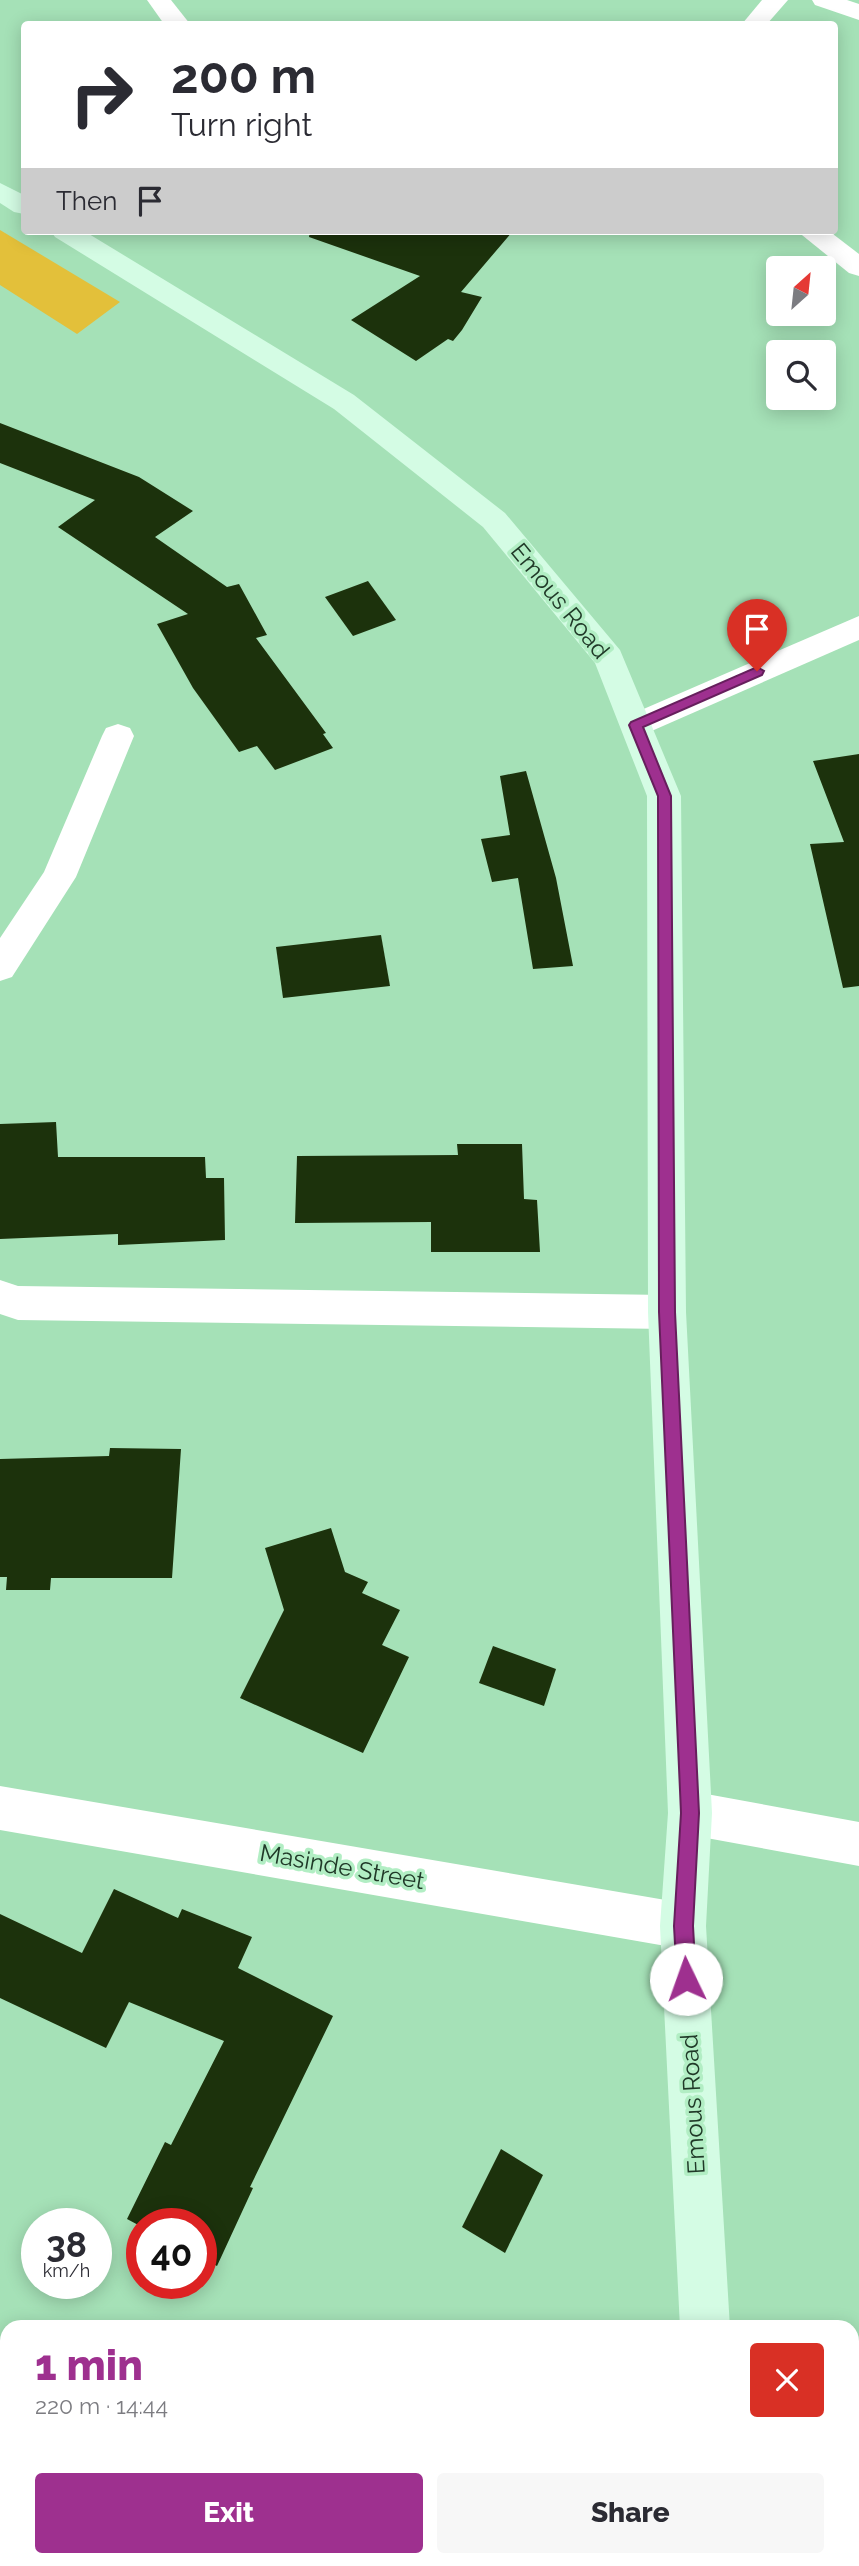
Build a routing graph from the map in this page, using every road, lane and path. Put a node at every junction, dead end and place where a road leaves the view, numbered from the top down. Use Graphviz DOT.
graph roads {
  1 [pos="159,0"];
  2 [pos="776,0"];
  3 [pos="824,0"];
  4 [pos="859,13"];
  5 [pos="175,21"];
  6 [pos="757,21"];
  7 [pos="0,191"];
  8 [pos="21,204"];
  9 [pos="72,235"];
  10 [pos="816,235"];
  11 [pos="859,267"];
  12 [pos="859,627"];
  13 [pos="636,725"];
  14 [pos="118,736"];
  15 [pos="0,967"];
  16 [pos="0,1297"];
  17 [pos="667,1312"];
  18 [pos="0,1808"];
  19 [pos="690,1813"];
  20 [pos="859,1844"];
  21 [pos="683,1926"];
  22 [pos="705,2320"];
  1 -- 5 [label="street"];
  2 -- 6 [label="street"];
  3 -- 4 [label="street"];
  7 -- 8 [label="street"];
  9 -- 13 [label="street, Emous Road"];
  10 -- 11 [label="street"];
  12 -- 13 [label="street"];
  13 -- 17 [label="street, Emous Road"];
  14 -- 15 [label="street"];
  16 -- 17 [label="street"];
  17 -- 19 [label="street, Emous Road"];
  18 -- 21 [label="street, Masinde Street"];
  19 -- 20 [label="street"];
  19 -- 21 [label="street, Emous Road"];
  21 -- 22 [label="street, Emous Road"];
}
